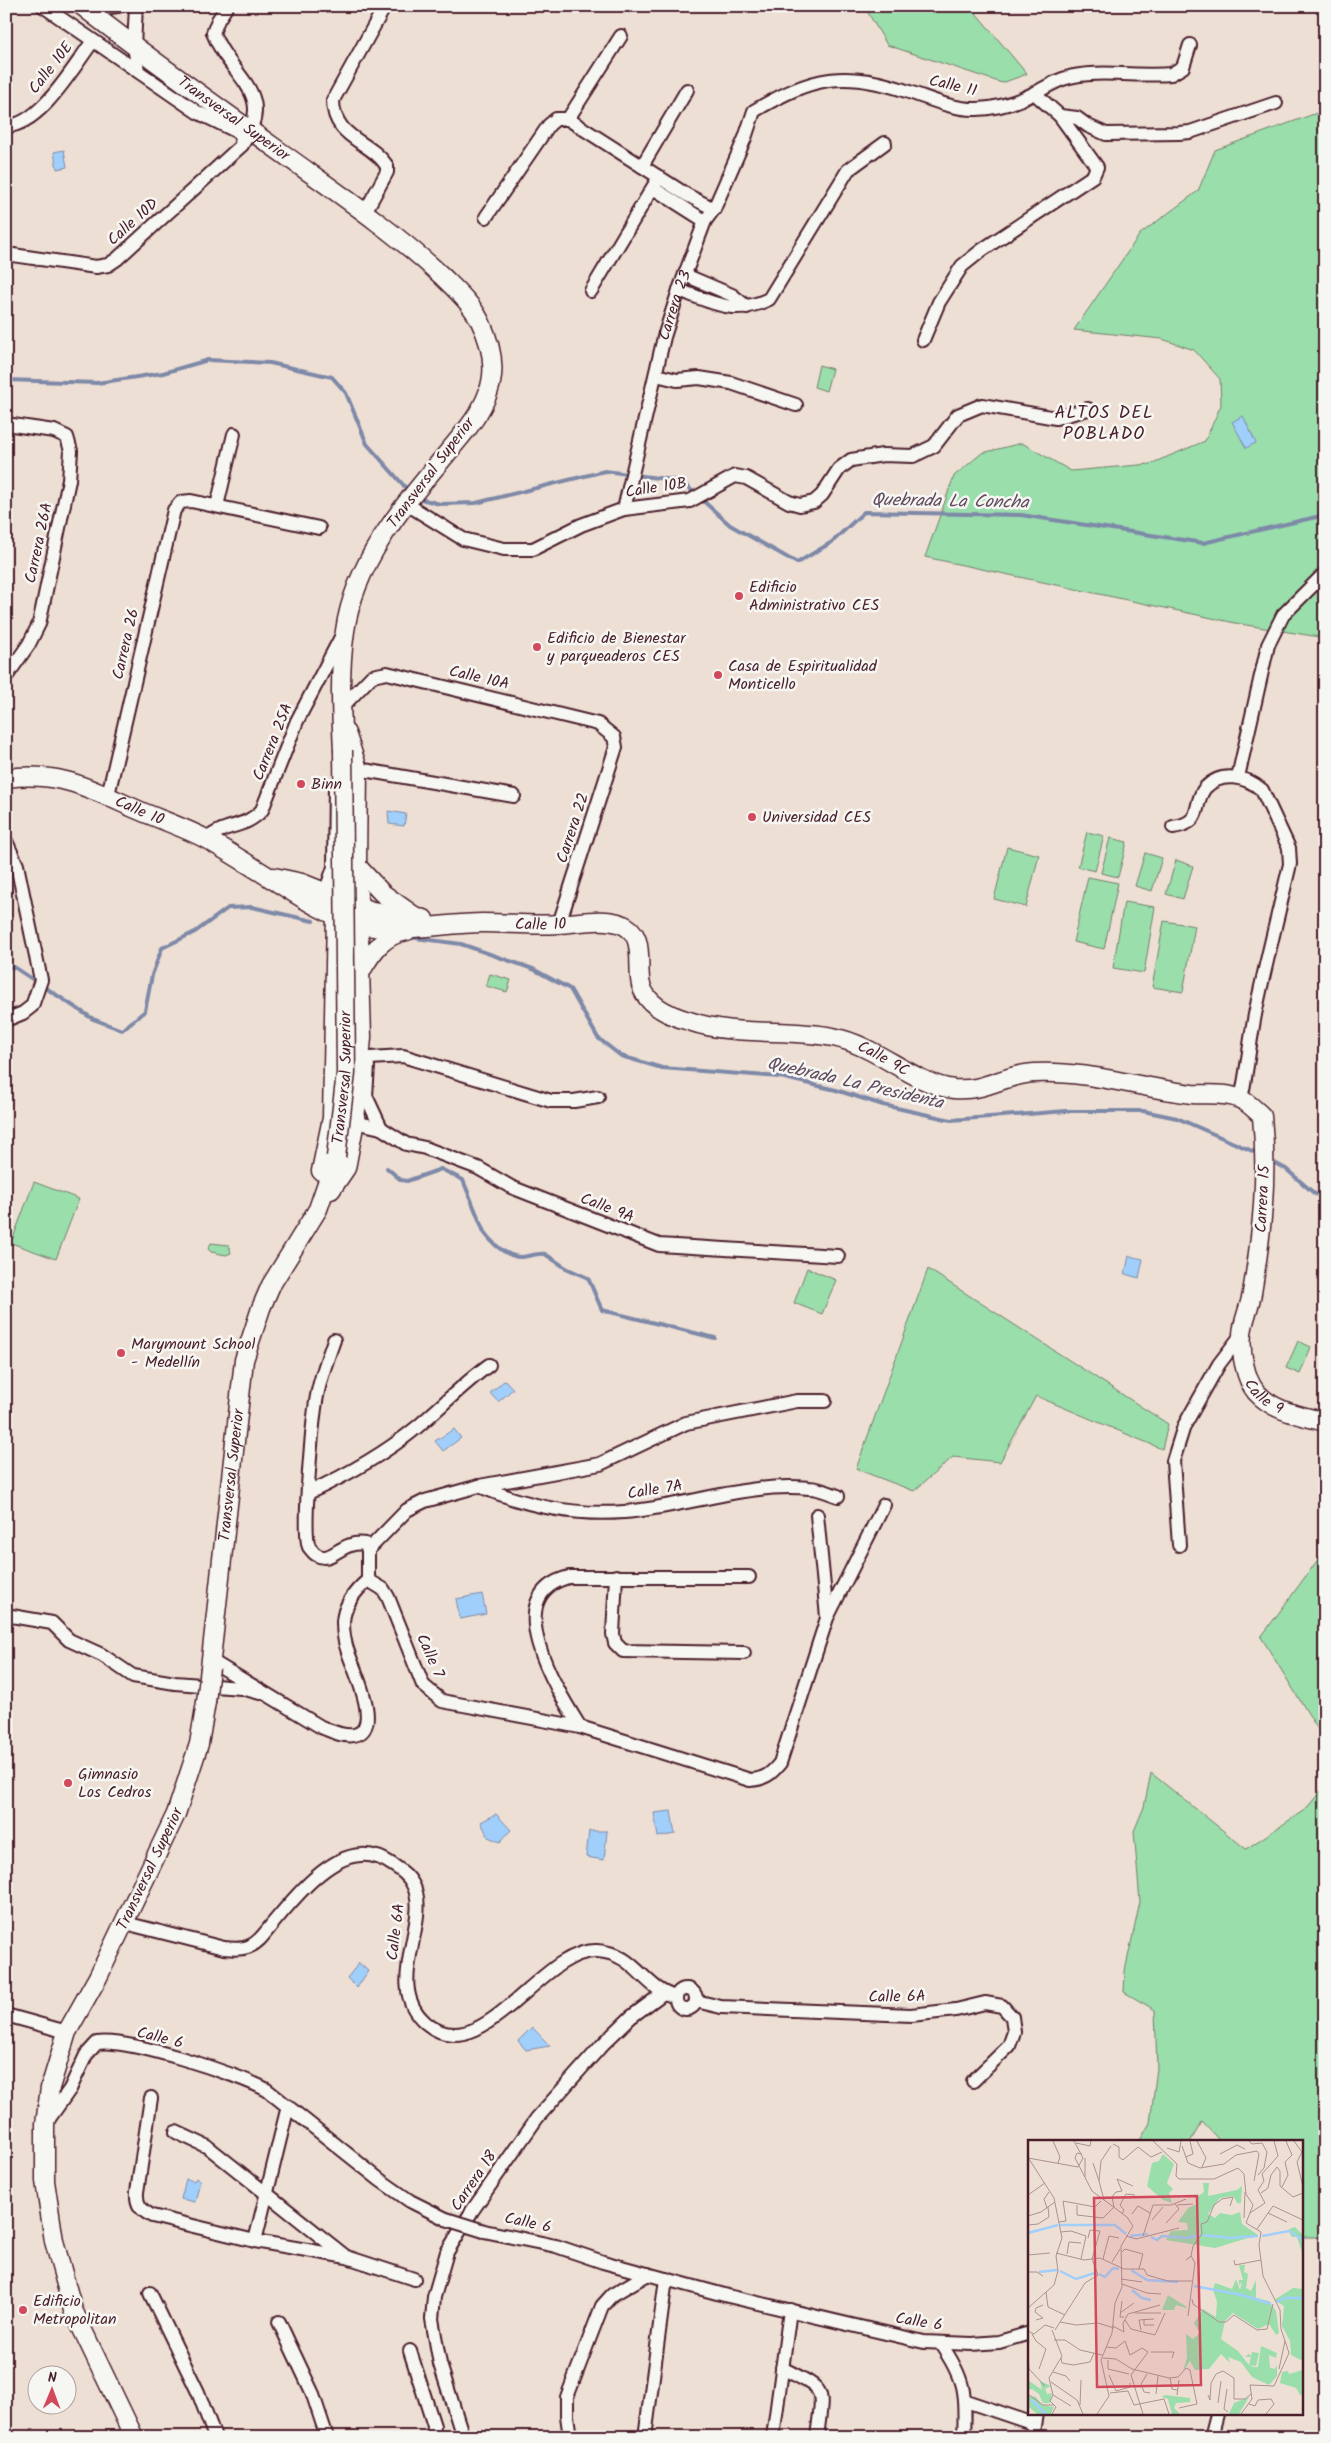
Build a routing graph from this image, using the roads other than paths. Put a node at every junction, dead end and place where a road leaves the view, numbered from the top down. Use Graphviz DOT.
graph roads {
  1 [pos="43,6"];
  2 [pos="118,6"];
  3 [pos="136,6"];
  4 [pos="227,6"];
  5 [pos="385,6"];
  6 [pos="84,8"];
  7 [pos="621,36"];
  8 [pos="92,41"];
  9 [pos="134,46"];
  10 [pos="1190,46"];
  11 [pos="138,71"];
  12 [pos="687,90"];
  13 [pos="1034,93"];
  14 [pos="1276,103"];
  15 [pos="754,111"];
  16 [pos="1060,116"];
  17 [pos="568,119"];
  18 [pos="6,126"];
  19 [pos="252,130"];
  20 [pos="885,143"];
  21 [pos="242,145"];
  22 [pos="642,166"];
  23 [pos="656,182"];
  24 [pos="714,209"];
  25 [pos="365,212"];
  26 [pos="486,217"];
  27 [pos="705,221"];
  28 [pos="6,254"];
  29 [pos="685,275"];
  30 [pos="679,290"];
  31 [pos="591,291"];
  32 [pos="747,307"];
  33 [pos="923,340"];
  34 [pos="656,375"];
  35 [pos="796,405"];
  36 [pos="1088,409"];
  37 [pos="7,427"];
  38 [pos="234,434"];
  39 [pos="410,497"];
  40 [pos="217,506"];
  41 [pos="624,509"];
  42 [pos="318,528"];
  43 [pos="1325,572"];
  44 [pos="345,631"];
  45 [pos="6,677"];
  46 [pos="341,714"];
  47 [pos="616,741"];
  48 [pos="339,751"];
  49 [pos="366,771"];
  50 [pos="1238,777"];
  51 [pos="6,778"];
  52 [pos="108,795"];
  53 [pos="514,796"];
  54 [pos="1173,827"];
  55 [pos="207,839"];
  56 [pos="6,840"];
  57 [pos="357,866"];
  58 [pos="265,874"];
  59 [pos="325,893"];
  60 [pos="336,915"];
  61 [pos="359,915"];
  62 [pos="418,924"];
  63 [pos="559,924"];
  64 [pos="361,971"];
  65 [pos="649,998"];
  66 [pos="6,1020"];
  67 [pos="351,1057"];
  68 [pos="598,1097"];
  69 [pos="1241,1099"];
  70 [pos="332,1118"];
  71 [pos="355,1121"];
  72 [pos="381,1128"];
  73 [pos="318,1209"];
  74 [pos="838,1256"];
  75 [pos="1242,1334"];
  76 [pos="334,1340"];
  77 [pos="489,1364"];
  78 [pos="825,1400"];
  79 [pos="1325,1422"];
  80 [pos="479,1486"];
  81 [pos="308,1493"];
  82 [pos="838,1496"];
  83 [pos="884,1505"];
  84 [pos="817,1515"];
  85 [pos="1179,1545"];
  86 [pos="368,1550"];
  87 [pos="616,1576"];
  88 [pos="749,1577"];
  89 [pos="368,1580"];
  90 [pos="6,1615"];
  91 [pos="827,1618"];
  92 [pos="744,1653"];
  93 [pos="210,1664"];
  94 [pos="270,1696"];
  95 [pos="580,1726"];
  96 [pos="125,1923"];
  97 [pos="662,1994"];
  98 [pos="6,2015"];
  99 [pos="67,2032"];
  100 [pos="54,2072"];
  101 [pos="76,2077"];
  102 [pos="973,2080"];
  103 [pos="151,2098"];
  104 [pos="288,2106"];
  105 [pos="45,2124"];
  106 [pos="176,2132"];
  107 [pos="267,2194"];
  108 [pos="255,2241"];
  109 [pos="347,2257"];
  110 [pos="648,2274"];
  111 [pos="414,2279"];
  112 [pos="666,2279"];
  113 [pos="150,2293"];
  114 [pos="790,2310"];
  115 [pos="279,2322"];
  116 [pos="1028,2334"];
  117 [pos="940,2343"];
  118 [pos="410,2351"];
  119 [pos="782,2368"];
  120 [pos="966,2402"];
  121 [pos="1216,2416"];
  122 [pos="1034,2425"];
  123 [pos="134,2437"];
  124 [pos="215,2437"];
  125 [pos="327,2437"];
  126 [pos="433,2437"];
  127 [pos="463,2437"];
  128 [pos="570,2437"];
  129 [pos="645,2437"];
  130 [pos="773,2437"];
  131 [pos="817,2437"];
  132 [pos="964,2437"];
  133 [pos="1211,2437"];
  1 -- 8 [label="street"];
  2 -- 6 [label="street"];
  3 -- 9 [label="street"];
  4 -- 19 [label="street"];
  5 -- 25 [label="street"];
  6 -- 9 [label="main road, Transversal Superior"];
  7 -- 17 [label="street"];
  8 -- 11 [label="street"];
  8 -- 18 [label="street, Calle 10E"];
  9 -- 11 [label="street"];
  9 -- 19 [label="main road, Transversal Superior"];
  10 -- 13 [label="street, Calle 11"];
  11 -- 21 [label="street"];
  12 -- 22 [label="street"];
  13 -- 15 [label="street, Calle 11"];
  13 -- 16 [label="street"];
  14 -- 16 [label="street"];
  15 -- 24 [label="street, Carrera 23"];
  16 -- 33 [label="street"];
  17 -- 22 [label="street"];
  17 -- 26 [label="street"];
  19 -- 21 [label="street, Calle 10D"];
  19 -- 25 [label="main road, Transversal Superior"];
  20 -- 32 [label="street"];
  21 -- 28 [label="street, Calle 10D"];
  22 -- 23 [label="street"];
  23 -- 24 [label="street"];
  23 -- 27 [label="street"];
  23 -- 31 [label="street"];
  24 -- 27 [label="street, Carrera 23"];
  25 -- 39 [label="main road, Transversal Superior"];
  27 -- 29 [label="street, Carrera 23"];
  29 -- 30 [label="street, Carrera 23"];
  29 -- 32 [label="street"];
  30 -- 32 [label="street"];
  30 -- 34 [label="street, Carrera 23"];
  34 -- 35 [label="street"];
  34 -- 41 [label="street, Carrera 23"];
  36 -- 41 [label="street, Calle 10B"];
  37 -- 45 [label="street, Carrera 26A"];
  38 -- 40 [label="street"];
  39 -- 41 [label="street, Calle 10B"];
  39 -- 44 [label="main road, Transversal Superior"];
  40 -- 42 [label="street"];
  40 -- 52 [label="street, Carrera 26"];
  43 -- 50 [label="street"];
  44 -- 46 [label="main road, Transversal Superior"];
  44 -- 55 [label="street, Carrera 25A"];
  46 -- 47 [label="street, Calle 10A"];
  46 -- 48 [label="main road, Transversal Superior"];
  46 -- 49 [label="main road"];
  47 -- 63 [label="street, Carrera 22"];
  48 -- 59 [label="street"];
  48 -- 73 [label="main road, Transversal Superior, bridge"];
  49 -- 53 [label="street"];
  49 -- 57 [label="main road"];
  50 -- 54 [label="street"];
  50 -- 69 [label="street"];
  51 -- 52 [label="main road, Calle 10"];
  52 -- 55 [label="main road, Calle 10"];
  55 -- 58 [label="main road, Calle 10"];
  56 -- 66 [label="street"];
  57 -- 61 [label="main road"];
  57 -- 62 [label="main road"];
  58 -- 59 [label="main road, Calle 10"];
  58 -- 60 [label="main road, Calle 10"];
  59 -- 61 [label="main road, Calle 10"];
  60 -- 61 [label="main road, Calle 10"];
  60 -- 67 [label="main road"];
  61 -- 62 [label="main road, Calle 10"];
  61 -- 64 [label="main road"];
  62 -- 63 [label="main road, Calle 10"];
  62 -- 64 [label="main road"];
  63 -- 65 [label="main road, Calle 10"];
  64 -- 67 [label="main road"];
  65 -- 69 [label="main road, Calle 9C"];
  67 -- 68 [label="street"];
  67 -- 70 [label="main road"];
  67 -- 71 [label="main road"];
  67 -- 72 [label="street"];
  69 -- 75 [label="main road, Carrera 15"];
  70 -- 71 [label="street, Calle 9A"];
  70 -- 73 [label="main road"];
  71 -- 72 [label="street, Calle 9A"];
  71 -- 73 [label="main road"];
  72 -- 74 [label="street, Calle 9A"];
  73 -- 93 [label="main road, Transversal Superior"];
  75 -- 79 [label="main road, Calle 9"];
  75 -- 85 [label="street, Carrera 15"];
  76 -- 81 [label="street"];
  77 -- 81 [label="street"];
  78 -- 80 [label="street"];
  80 -- 82 [label="street, Calle 7A"];
  80 -- 86 [label="street"];
  81 -- 86 [label="street"];
  83 -- 91 [label="street"];
  84 -- 91 [label="street"];
  86 -- 89 [label="street"];
  87 -- 88 [label="street"];
  87 -- 92 [label="street"];
  87 -- 95 [label="street"];
  89 -- 94 [label="street"];
  89 -- 95 [label="street, Calle 7"];
  90 -- 94 [label="street"];
  91 -- 95 [label="street, Calle 7"];
  93 -- 94 [label="street"];
  93 -- 96 [label="main road, Transversal Superior, bridge"];
  96 -- 97 [label="street, Calle 6A"];
  96 -- 99 [label="main road, Transversal Superior"];
  97 -- 102 [label="street, Calle 6A"];
  97 -- 127 [label="street, Carrera 18"];
  98 -- 99 [label="street"];
  99 -- 100 [label="main road, Transversal Superior"];
  100 -- 101 [label="street"];
  100 -- 105 [label="main road, Transversal Superior"];
  101 -- 104 [label="street, Calle 6"];
  101 -- 105 [label="street, Calle 6"];
  103 -- 108 [label="street"];
  104 -- 107 [label="street"];
  104 -- 110 [label="street, Calle 6, bridge"];
  105 -- 123 [label="main road, Transversal Superior"];
  106 -- 107 [label="street"];
  107 -- 108 [label="street"];
  107 -- 109 [label="street"];
  108 -- 109 [label="street"];
  109 -- 111 [label="street"];
  110 -- 112 [label="street, Calle 6"];
  110 -- 128 [label="street"];
  112 -- 114 [label="street, Calle 6"];
  112 -- 129 [label="street"];
  113 -- 124 [label="street"];
  114 -- 117 [label="street, Calle 6"];
  114 -- 119 [label="street"];
  115 -- 125 [label="street"];
  116 -- 117 [label="street, Calle 6"];
  117 -- 120 [label="street"];
  118 -- 126 [label="street"];
  119 -- 130 [label="street"];
  119 -- 131 [label="street"];
  120 -- 122 [label="street"];
  120 -- 132 [label="street"];
  121 -- 133 [label="street"];
}
